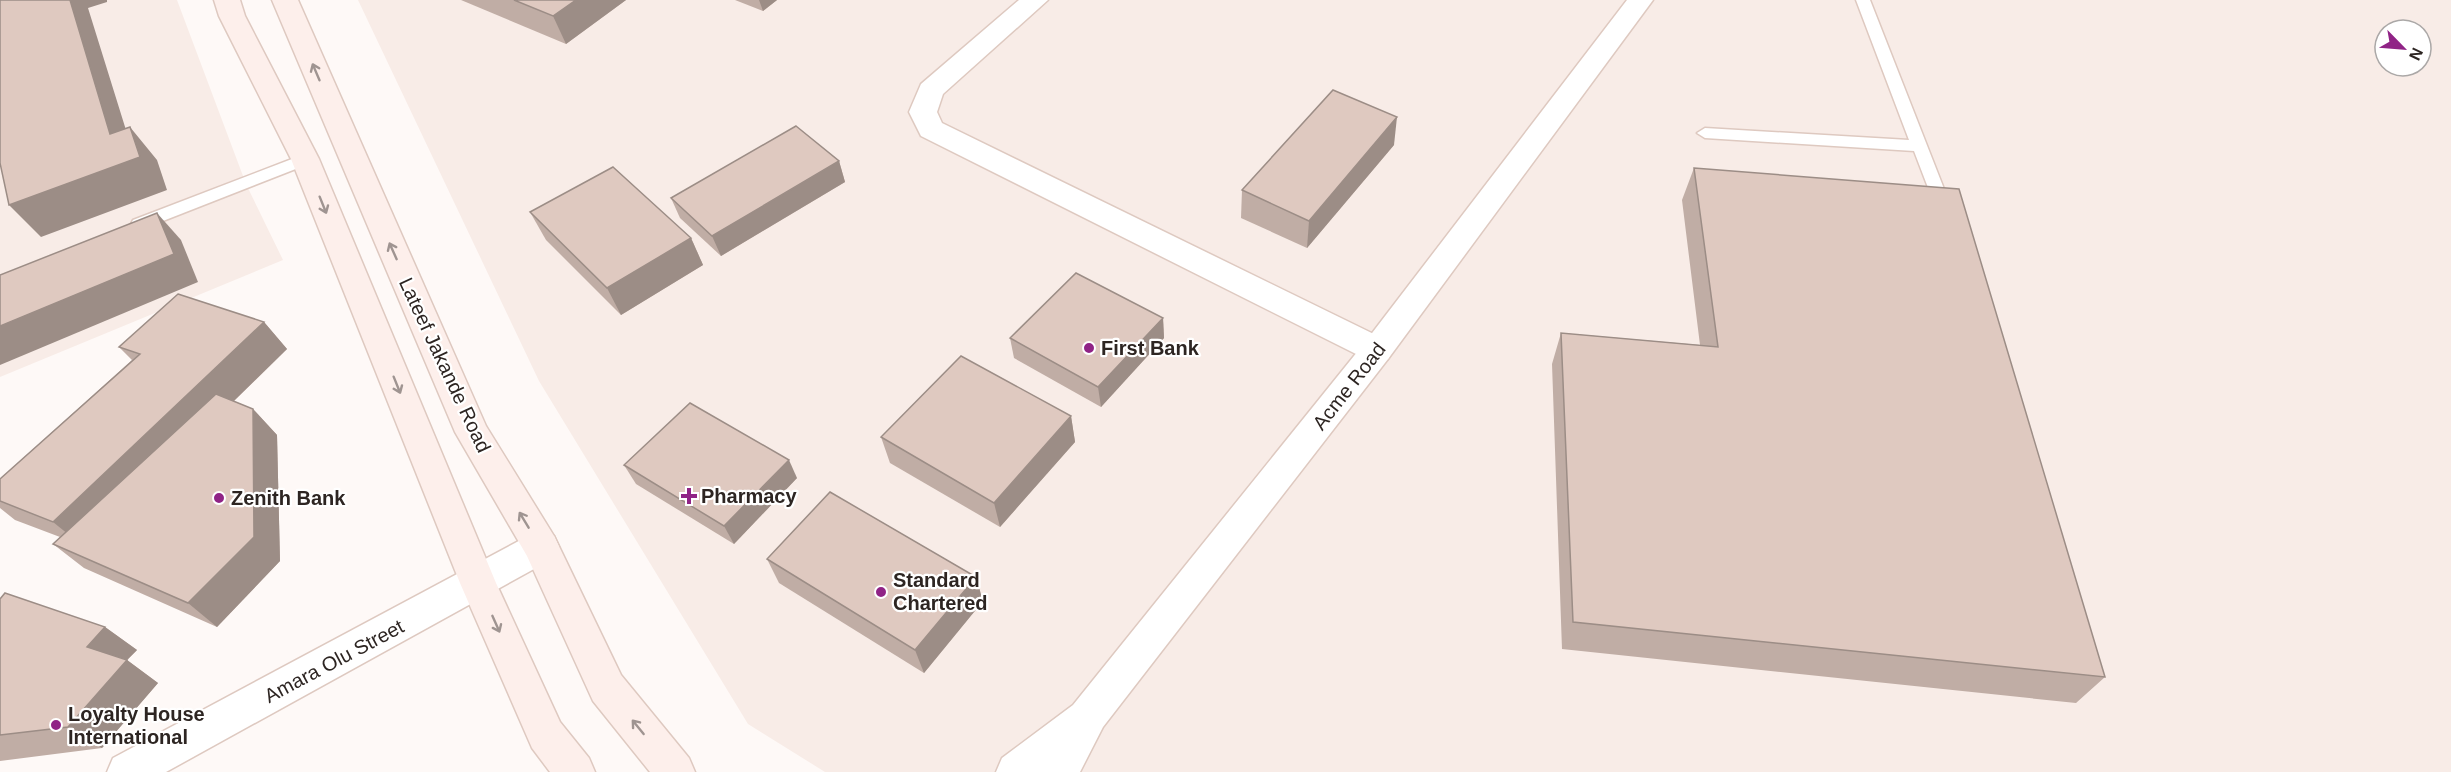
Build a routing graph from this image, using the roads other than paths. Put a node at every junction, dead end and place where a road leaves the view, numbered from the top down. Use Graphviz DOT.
graph roads {
  1 [pos="227,0"];
  2 [pos="285,0"];
  3 [pos="1035,0"];
  4 [pos="1640,0"];
  5 [pos="1863,0"];
  6 [pos="1705,133"];
  7 [pos="1919,146"];
  8 [pos="305,159"];
  9 [pos="1938,194"];
  10 [pos="123,230"];
  11 [pos="1377,350"];
  12 [pos="541,548"];
  13 [pos="478,583"];
  14 [pos="1089,714"];
  15 [pos="127,772"];
  16 [pos="574,772"];
  17 [pos="675,772"];
  18 [pos="1016,772"];
  19 [pos="1059,772"];
  1 -- 8 [label="main road"];
  12 -- 2 [label="main road, Lateef Jakande Road, one-way"];
  3 -- 11 [label="street"];
  4 -- 11 [label="street, Acme Road"];
  5 -- 7 [label="lane"];
  6 -- 7 [label="lane"];
  7 -- 9 [label="lane"];
  8 -- 10 [label="lane"];
  8 -- 13 [label="main road, one-way"];
  11 -- 14 [label="street, Acme Road"];
  12 -- 13 [label="street, Amara Olu Street"];
  17 -- 12 [label="main road, Lateef Jakande Road, one-way"];
  13 -- 15 [label="street, Amara Olu Street"];
  13 -- 16 [label="main road, one-way"];
  14 -- 18 [label="street"];
  14 -- 19 [label="street, Acme Road"];
}
